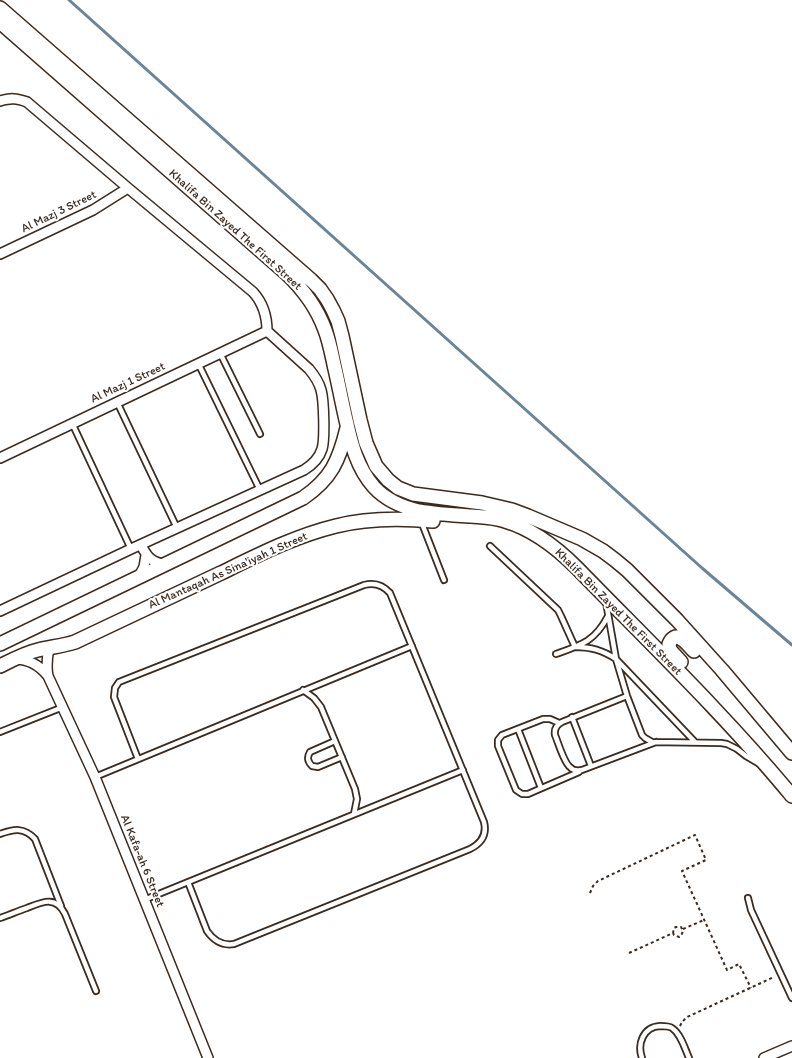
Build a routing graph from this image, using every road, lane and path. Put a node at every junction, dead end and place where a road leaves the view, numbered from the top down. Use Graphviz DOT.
graph roads {
  1 [pos="0,8"];
  2 [pos="0,22"];
  3 [pos="0,101"];
  4 [pos="128,188"];
  5 [pos="0,254"];
  6 [pos="267,331"];
  7 [pos="220,353"];
  8 [pos="198,363"];
  9 [pos="117,402"];
  10 [pos="72,424"];
  11 [pos="347,425"];
  12 [pos="260,434"];
  13 [pos="0,458"];
  14 [pos="260,490"];
  15 [pos="490,518"];
  16 [pos="420,520"];
  17 [pos="177,528"];
  18 [pos="141,544"];
  19 [pos="490,546"];
  20 [pos="131,549"];
  21 [pos="146,556"];
  22 [pos="166,565"];
  23 [pos="138,578"];
  24 [pos="444,580"];
  25 [pos="605,596"];
  26 [pos="0,611"];
  27 [pos="608,616"];
  28 [pos="0,644"];
  29 [pos="412,646"];
  30 [pos="575,647"];
  31 [pos="49,648"];
  32 [pos="556,654"];
  33 [pos="14,659"];
  34 [pos="616,659"];
  35 [pos="0,666"];
  36 [pos="48,676"];
  37 [pos="303,690"];
  38 [pos="742,694"];
  39 [pos="627,696"];
  40 [pos="63,707"];
  41 [pos="572,717"];
  42 [pos="559,723"];
  43 [pos="518,729"];
  44 [pos="0,732"];
  45 [pos="736,732"];
  46 [pos="335,741"];
  47 [pos="657,742"];
  48 [pos="695,742"];
  49 [pos="792,754"];
  50 [pos="342,757"];
  51 [pos="138,759"];
  52 [pos="591,766"];
  53 [pos="768,767"];
  54 [pos="462,770"];
  55 [pos="582,770"];
  56 [pos="95,777"];
  57 [pos="542,788"];
  58 [pos="792,796"];
  59 [pos="354,814"];
  60 [pos="0,834"];
  61 [pos="188,882"];
  62 [pos="590,893"];
  63 [pos="748,898"];
  64 [pos="144,900"];
  65 [pos="61,907"];
  66 [pos="0,918"];
  67 [pos="704,920"];
  68 [pos="683,929"];
  69 [pos="673,933"];
  70 [pos="629,953"];
  71 [pos="781,974"];
  72 [pos="751,988"];
  73 [pos="96,991"];
  74 [pos="792,998"];
  75 [pos="677,1033"];
  76 [pos="792,1046"];
  77 [pos="208,1058"];
  78 [pos="642,1058"];
  79 [pos="689,1058"];
  80 [pos="764,1058"];
  1 -- 38 [label="main road, Khalifa Bin Zayed The First Street"];
  2 -- 11 [label="main road, Khalifa Bin Zayed The First Street"];
  3 -- 4 [label="street"];
  4 -- 5 [label="street, Al Mazj 3 Street"];
  4 -- 6 [label="street"];
  6 -- 7 [label="street, Al Mazj 1 Street"];
  6 -- 14 [label="street"];
  7 -- 8 [label="street, Al Mazj 1 Street"];
  7 -- 12 [label="lane"];
  8 -- 9 [label="street, Al Mazj 1 Street"];
  8 -- 14 [label="lane"];
  9 -- 10 [label="street, Al Mazj 1 Street"];
  9 -- 17 [label="lane"];
  10 -- 13 [label="street, Al Mazj 1 Street"];
  10 -- 20 [label="lane"];
  11 -- 15 [label="main road, Khalifa Bin Zayed The First Street"];
  11 -- 22 [label="main road"];
  14 -- 17 [label="street"];
  15 -- 16 [label="main road, Al Mantaqah As Sina'iyah 1 Street"];
  15 -- 25 [label="main road, Khalifa Bin Zayed The First Street"];
  16 -- 24 [label="lane"];
  16 -- 31 [label="main road, Al Mantaqah As Sina'iyah 1 Street"];
  17 -- 18 [label="street"];
  18 -- 20 [label="street"];
  18 -- 21 [label="street"];
  19 -- 30 [label="lane"];
  20 -- 26 [label="street"];
  21 -- 22 [label="street"];
  21 -- 23 [label="street"];
  22 -- 23 [label="main road"];
  23 -- 28 [label="main road"];
  25 -- 27 [label="lane"];
  25 -- 45 [label="main road, Khalifa Bin Zayed The First Street"];
  27 -- 30 [label="lane"];
  27 -- 34 [label="lane"];
  29 -- 37 [label="lane"];
  29 -- 51 [label="lane"];
  29 -- 54 [label="lane"];
  30 -- 32 [label="lane"];
  30 -- 34 [label="lane"];
  31 -- 33 [label="main road, Al Mantaqah As Sina'iyah 1 Street"];
  31 -- 36 [label="street, Al Kafa-ah 6 Street"];
  33 -- 35 [label="main road, Al Mantaqah As Sina'iyah 1 Street"];
  33 -- 36 [label="street, Al Kafa-ah 6 Street"];
  34 -- 39 [label="lane"];
  34 -- 48 [label="lane"];
  36 -- 40 [label="street, Al Kafa-ah 6 Street"];
  37 -- 46 [label="lane"];
  37 -- 51 [label="lane"];
  38 -- 45 [label="main road"];
  38 -- 49 [label="main road, Khalifa Bin Zayed The First Street"];
  39 -- 41 [label="lane"];
  39 -- 47 [label="lane"];
  40 -- 44 [label="lane"];
  40 -- 56 [label="street, Al Kafa-ah 6 Street"];
  41 -- 42 [label="lane"];
  41 -- 52 [label="lane"];
  42 -- 43 [label="lane"];
  42 -- 55 [label="lane"];
  43 -- 57 [label="lane"];
  43 -- 57 [label="lane"];
  45 -- 53 [label="main road, Khalifa Bin Zayed The First Street"];
  46 -- 50 [label="lane"];
  46 -- 50 [label="lane"];
  47 -- 48 [label="lane"];
  47 -- 52 [label="lane"];
  48 -- 53 [label="lane"];
  50 -- 59 [label="lane"];
  51 -- 56 [label="lane"];
  52 -- 55 [label="lane"];
  53 -- 58 [label="main road, Khalifa Bin Zayed The First Street"];
  54 -- 59 [label="lane"];
  54 -- 61 [label="lane"];
  55 -- 57 [label="lane"];
  56 -- 64 [label="street, Al Kafa-ah 6 Street"];
  59 -- 61 [label="lane"];
  60 -- 65 [label="lane"];
  61 -- 64 [label="lane"];
  62 -- 67 [label="path"];
  63 -- 71 [label="lane"];
  64 -- 77 [label="street, Al Kafa-ah 6 Street"];
  65 -- 66 [label="lane"];
  65 -- 73 [label="lane"];
  67 -- 68 [label="path"];
  67 -- 72 [label="path"];
  68 -- 69 [label="path"];
  68 -- 69 [label="path"];
  69 -- 70 [label="path"];
  71 -- 72 [label="path"];
  71 -- 74 [label="lane"];
  72 -- 75 [label="path"];
  75 -- 78 [label="lane"];
  75 -- 79 [label="lane"];
  76 -- 80 [label="street"];
}
